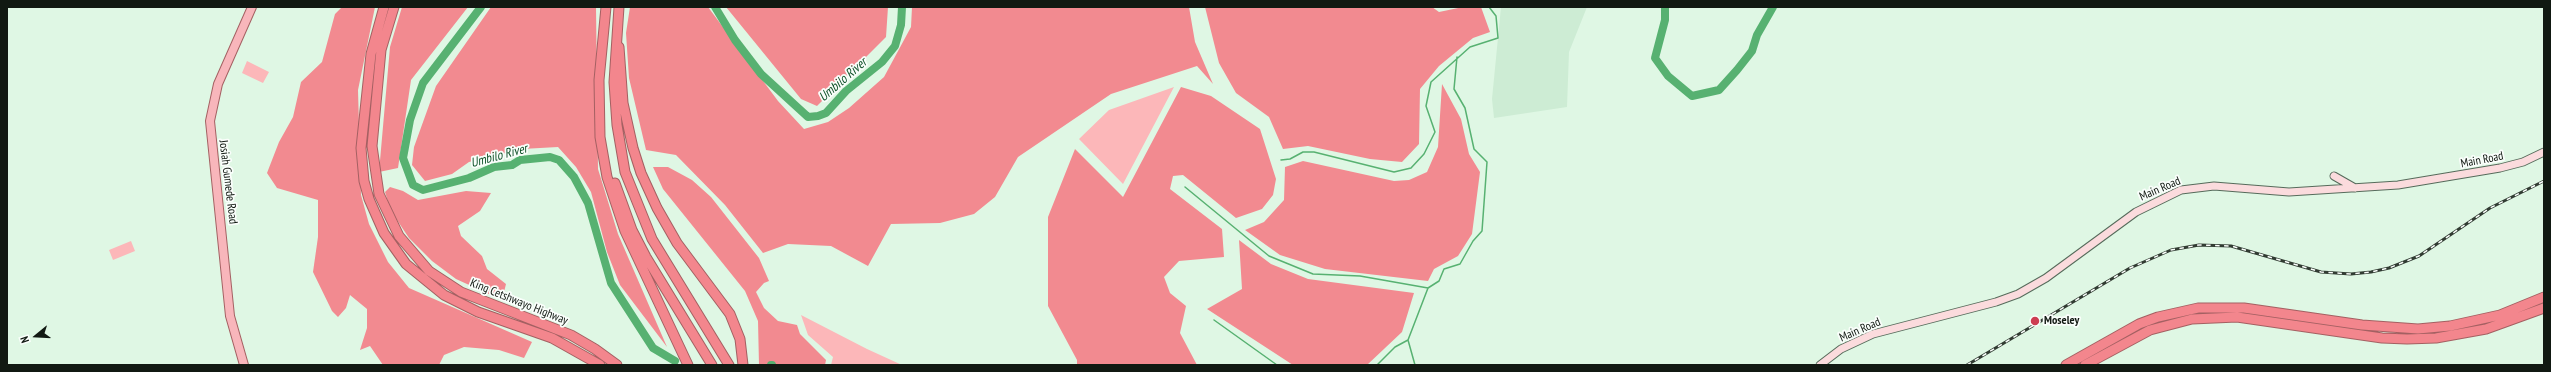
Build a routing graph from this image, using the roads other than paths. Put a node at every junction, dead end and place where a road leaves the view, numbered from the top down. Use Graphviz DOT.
graph roads {
  1 [pos="252,7"];
  2 [pos="384,7"];
  3 [pos="394,7"];
  4 [pos="606,7"];
  5 [pos="619,7"];
  6 [pos="617,22"];
  7 [pos="600,103"];
  8 [pos="2544,152"];
  9 [pos="2334,176"];
  10 [pos="2355,188"];
  11 [pos="2544,297"];
  12 [pos="2544,308"];
  13 [pos="244,365"];
  14 [pos="600,365"];
  15 [pos="617,365"];
  16 [pos="688,365"];
  17 [pos="712,365"];
  18 [pos="730,365"];
  19 [pos="743,365"];
  20 [pos="1820,365"];
  21 [pos="2066,365"];
  22 [pos="2085,365"];
  1 -- 13 [label="main road, Josiah Gumede Road"];
  2 -- 14 [label="highway, King Cetshwayo Highway"];
  3 -- 15 [label="highway, King Cetshwayo Highway"];
  4 -- 7 [label="highway"];
  5 -- 6 [label="highway"];
  6 -- 18 [label="highway"];
  6 -- 19 [label="highway"];
  7 -- 16 [label="highway"];
  7 -- 17 [label="highway"];
  8 -- 10 [label="main road, Main Road"];
  9 -- 10 [label="main road"];
  10 -- 20 [label="main road, Main Road"];
  11 -- 21 [label="highway"];
  12 -- 22 [label="highway"];
}
